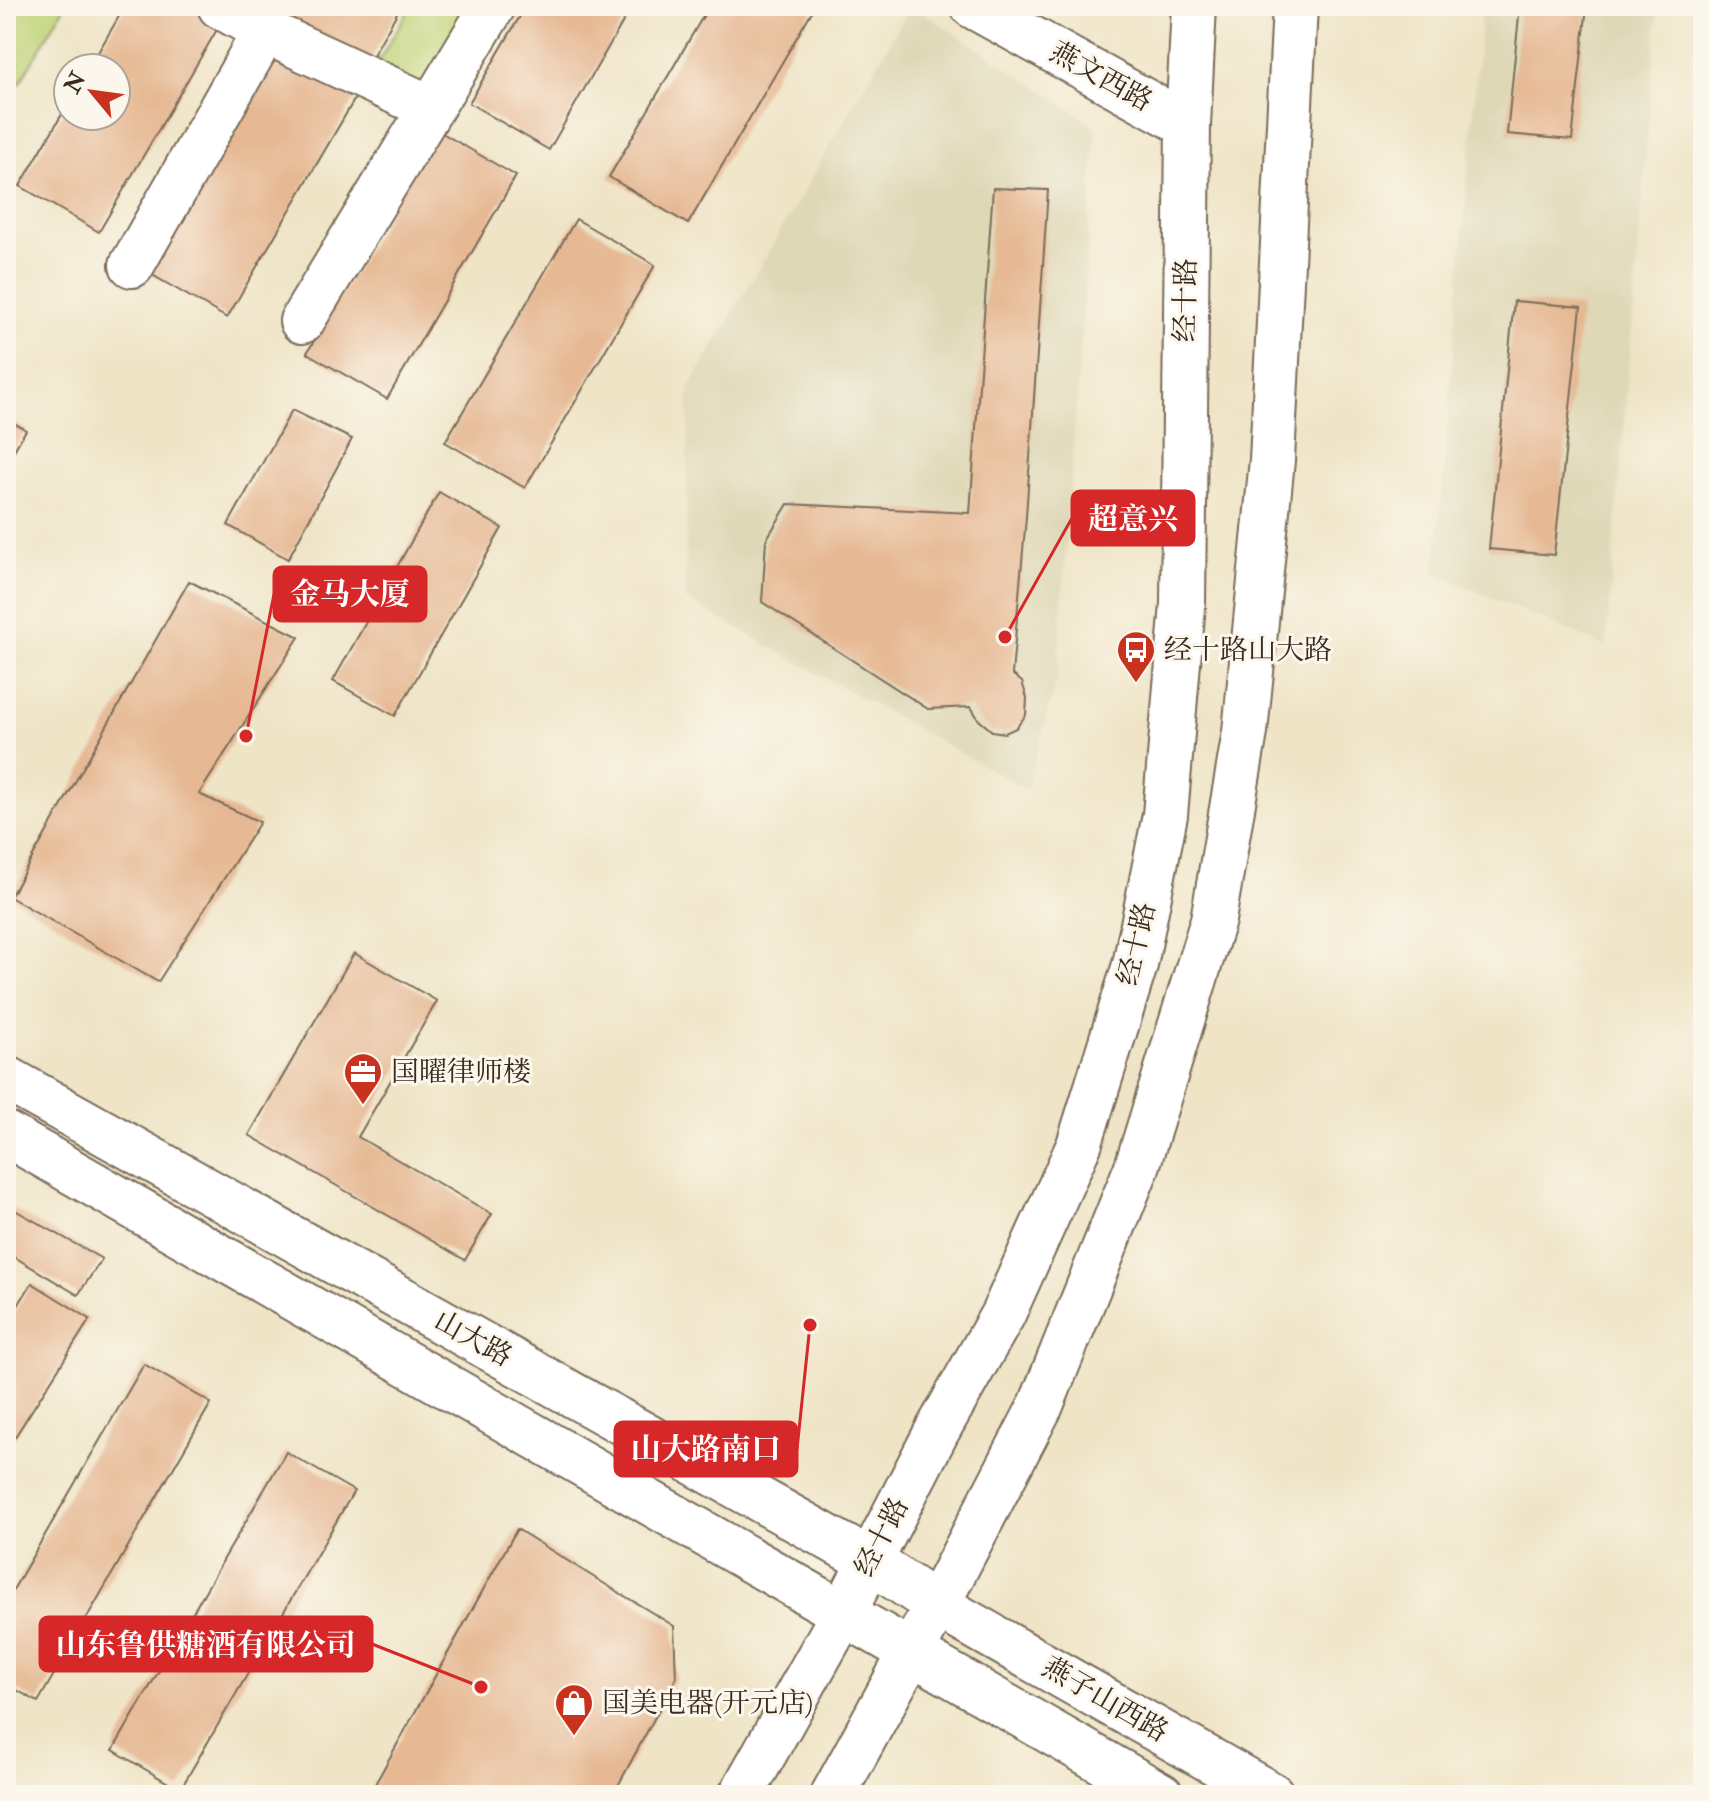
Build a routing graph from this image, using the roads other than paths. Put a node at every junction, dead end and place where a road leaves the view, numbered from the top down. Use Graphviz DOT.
graph roads {
  1 [pos="220,6"];
  2 [pos="493,6"];
  3 [pos="973,6"];
  4 [pos="1194,6"];
  5 [pos="1295,6"];
  6 [pos="265,31"];
  7 [pos="431,108"];
  8 [pos="1188,125"];
  9 [pos="132,265"];
  10 [pos="302,321"];
  11 [pos="6,1078"];
  12 [pos="6,1134"];
  13 [pos="870,1561"];
  14 [pos="937,1605"];
  15 [pos="844,1612"];
  16 [pos="911,1653"];
  17 [pos="741,1795"];
  18 [pos="833,1795"];
  19 [pos="1161,1795"];
  20 [pos="1272,1795"];
  1 -- 6 [label="main road"];
  2 -- 7 [label="main road"];
  3 -- 8 [label="main road, 燕文西路"];
  4 -- 8 [label="main road, 经十路"];
  5 -- 14 [label="main road"];
  6 -- 7 [label="main road"];
  6 -- 9 [label="main road"];
  7 -- 10 [label="main road"];
  8 -- 13 [label="main road, 经十路"];
  11 -- 13 [label="main road, 山大路"];
  12 -- 15 [label="main road, 山大路"];
  13 -- 14 [label="main road, 山大路"];
  13 -- 15 [label="main road, 经十路"];
  14 -- 16 [label="main road"];
  14 -- 20 [label="main road, 燕子山西路"];
  15 -- 16 [label="main road, 山大路"];
  15 -- 17 [label="main road, 经十路"];
  16 -- 18 [label="main road"];
  16 -- 19 [label="main road, 燕子山西路"];
}
